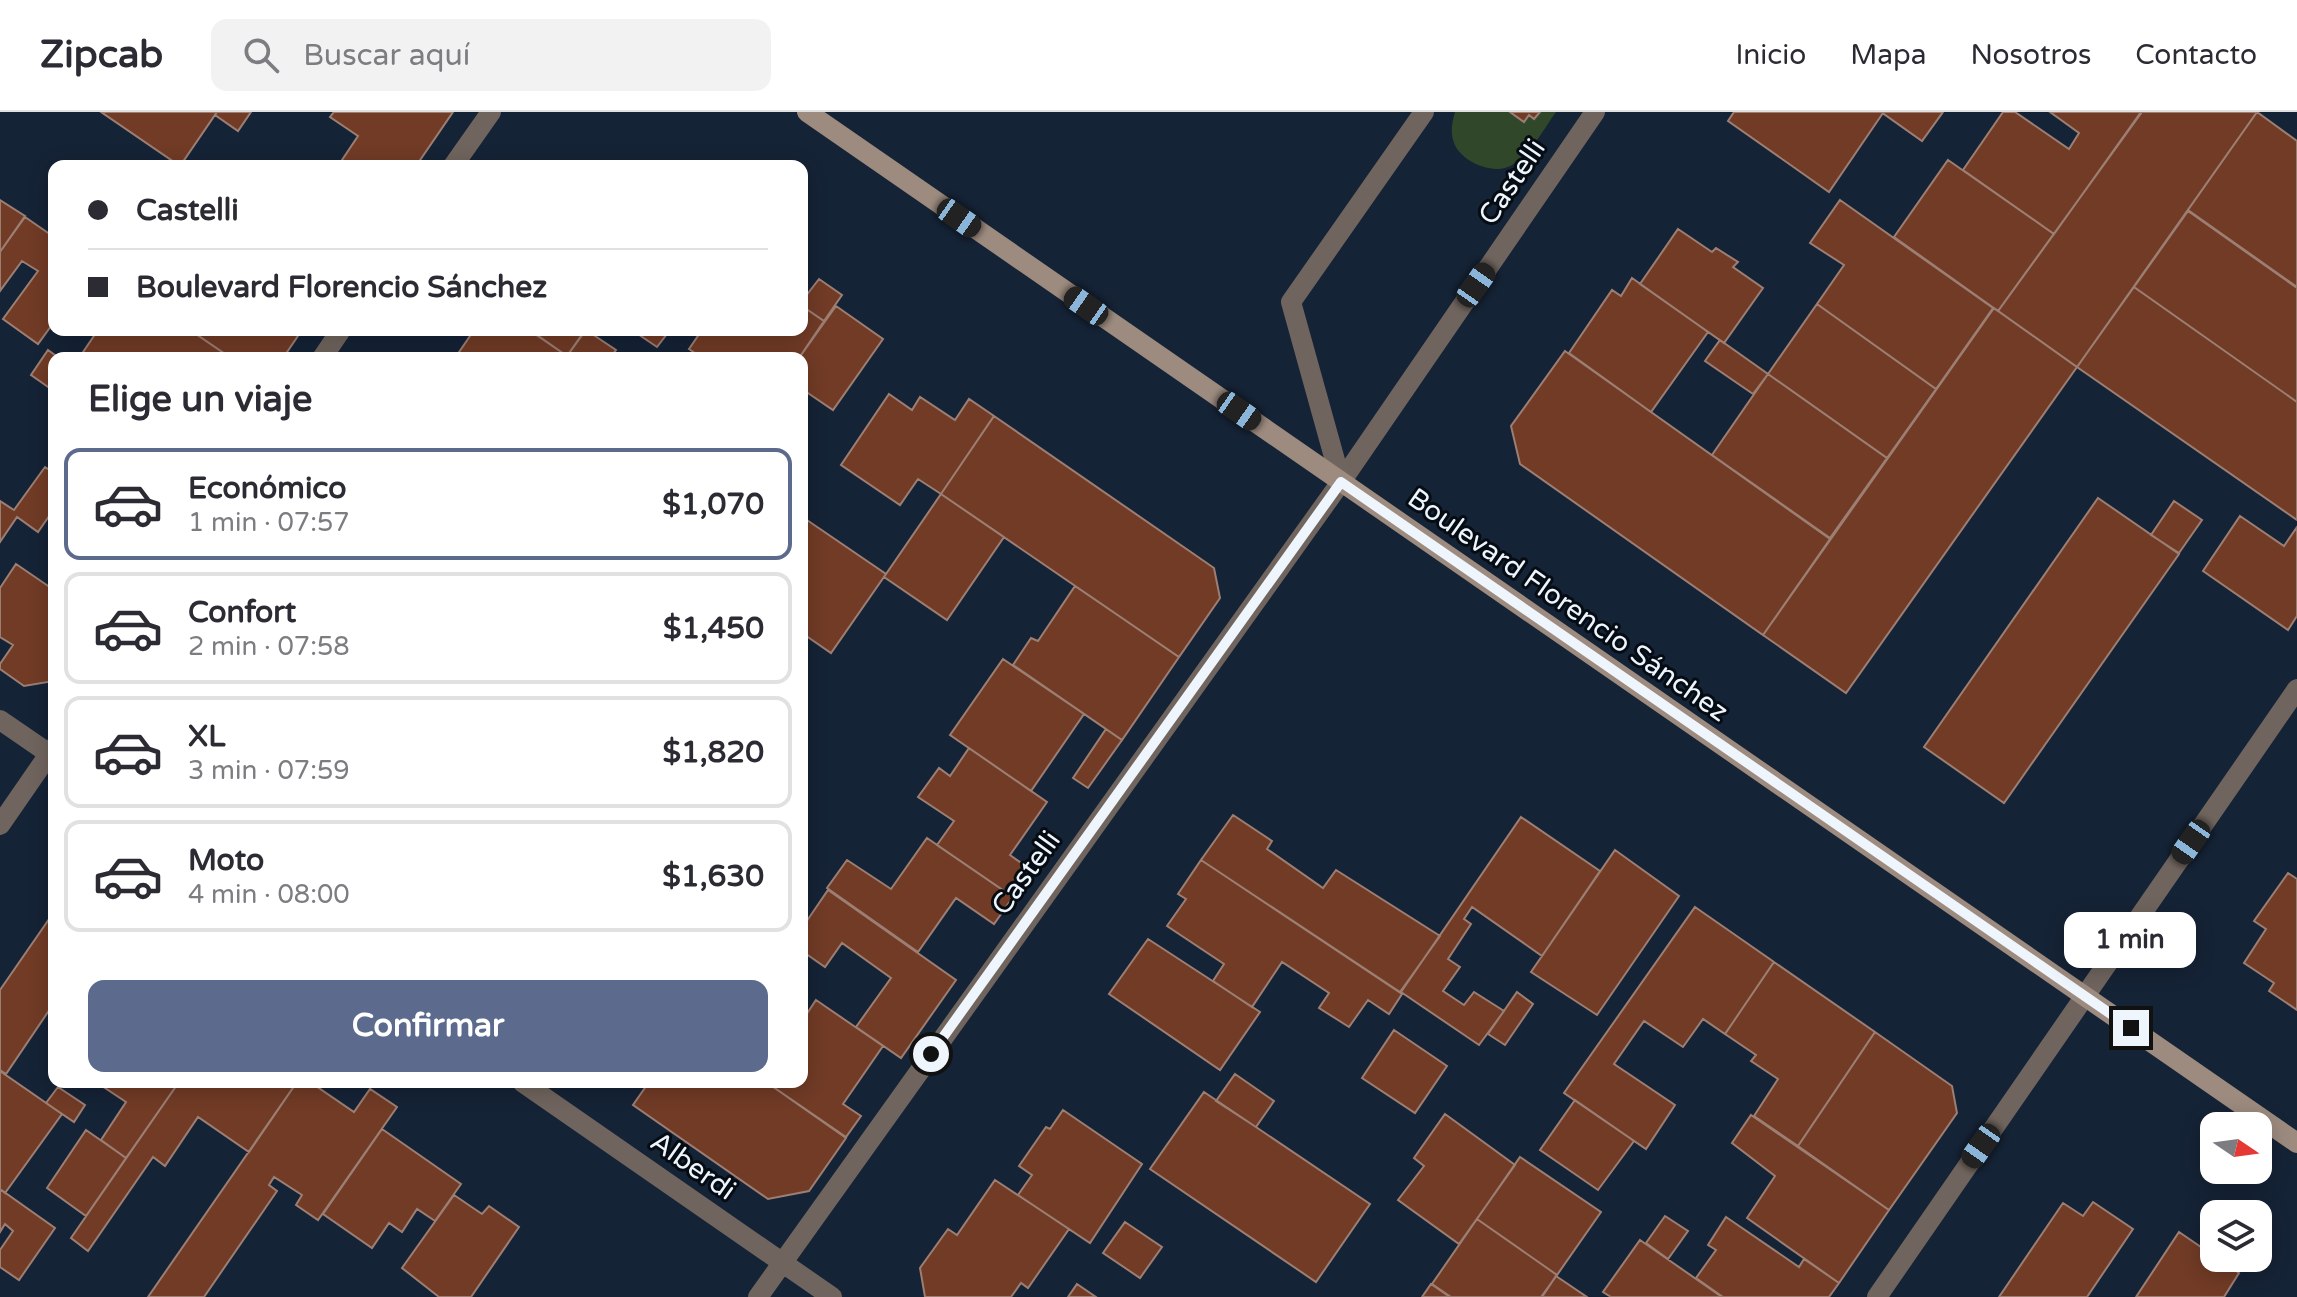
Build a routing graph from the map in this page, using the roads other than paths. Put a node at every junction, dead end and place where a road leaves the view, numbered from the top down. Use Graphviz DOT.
graph roads {
  1 [pos="491,112"];
  2 [pos="807,112"];
  3 [pos="1424,112"];
  4 [pos="1595,112"];
  5 [pos="457,160"];
  6 [pos="1341,482"];
  7 [pos="2297,689"];
  8 [pos="0,720"];
  9 [pos="48,750"];
  10 [pos="48,760"];
  11 [pos="0,825"];
  12 [pos="2084,996"];
  13 [pos="531,1088"];
  14 [pos="2297,1143"];
  15 [pos="782,1262"];
  16 [pos="758,1297"];
  17 [pos="832,1297"];
  18 [pos="1877,1297"];
  1 -- 5 [label="street"];
  2 -- 6 [label="main road, Boulevard Florencio Sánchez"];
  3 -- 6 [label="street"];
  4 -- 6 [label="street, Castelli"];
  6 -- 12 [label="main road, Boulevard Florencio Sánchez"];
  6 -- 15 [label="street, Castelli"];
  7 -- 12 [label="street"];
  8 -- 9 [label="street"];
  10 -- 11 [label="street"];
  12 -- 14 [label="main road, Boulevard Florencio Sánchez"];
  12 -- 18 [label="street"];
  13 -- 15 [label="street, Alberdi"];
  15 -- 16 [label="street, Castelli"];
  15 -- 17 [label="street, Alberdi"];
}
